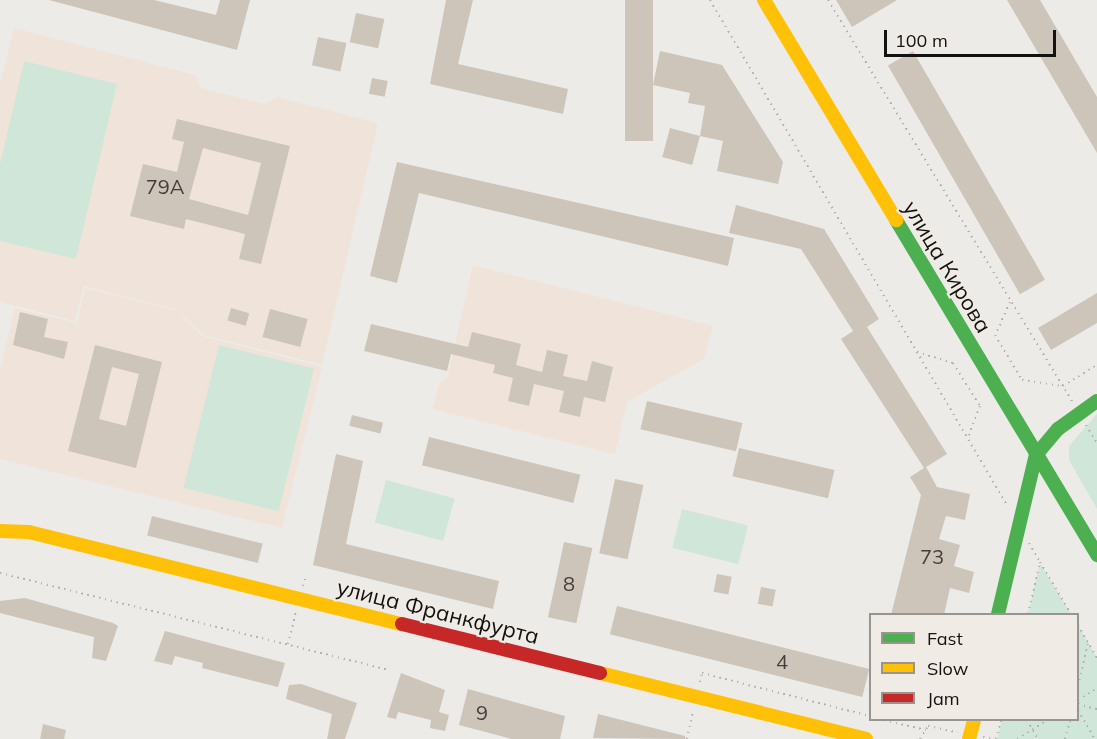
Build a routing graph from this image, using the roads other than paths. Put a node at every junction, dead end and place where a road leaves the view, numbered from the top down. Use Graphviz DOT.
graph roads {
  1 [pos="764,0"];
  2 [pos="1097,401"];
  3 [pos="1036,455"];
  4 [pos="0,531"];
  5 [pos="1097,555"];
  6 [pos="998,613"];
  7 [pos="974,721"];
  8 [pos="970,737"];
  9 [pos="866,739"];
  1 -- 3 [label="main road, улица Кирова"];
  2 -- 3 [label="main road"];
  3 -- 5 [label="main road, улица Кирова"];
  3 -- 6 [label="main road"];
  4 -- 9 [label="main road, улица Франкфурта"];
  7 -- 8 [label="main road"];
}
